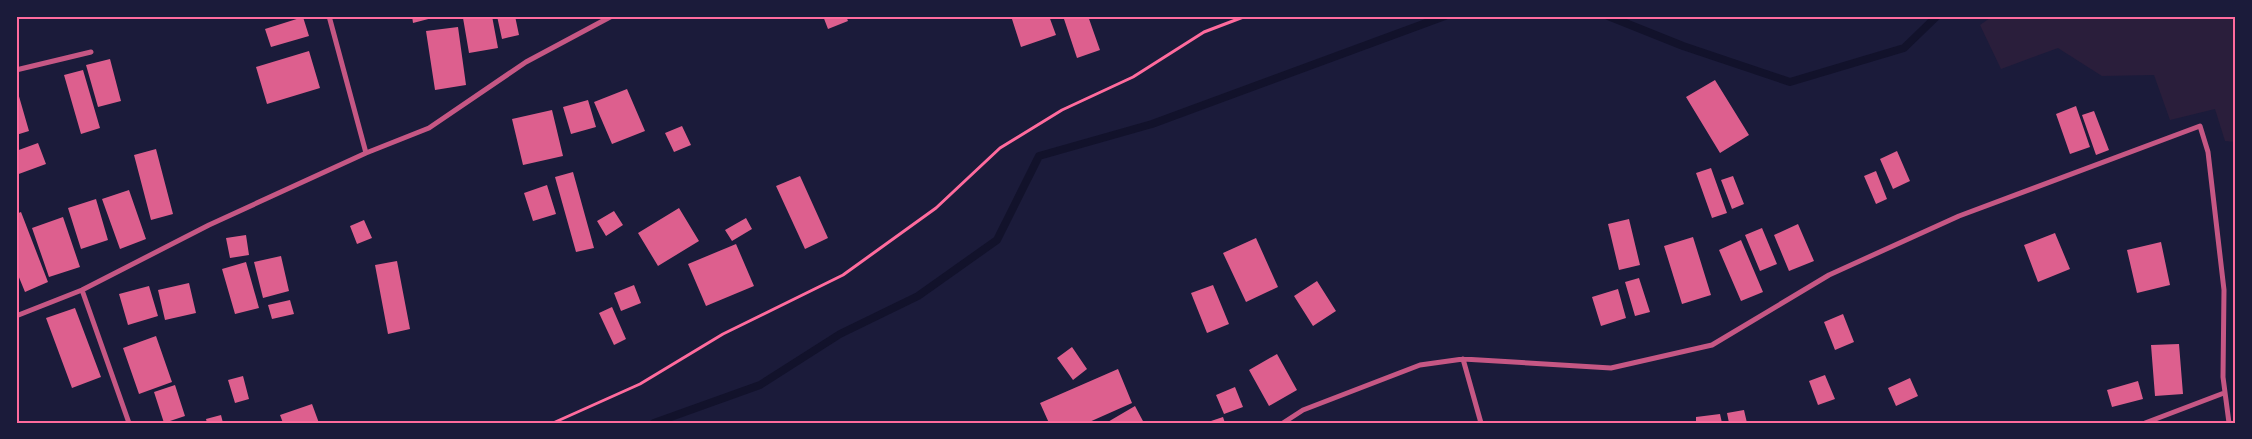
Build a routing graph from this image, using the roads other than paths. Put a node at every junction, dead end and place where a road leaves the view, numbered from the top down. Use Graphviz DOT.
graph roads {
  1 [pos="329,16"];
  2 [pos="612,16"];
  3 [pos="91,52"];
  4 [pos="16,70"];
  5 [pos="366,152"];
  6 [pos="82,290"];
  7 [pos="16,316"];
  8 [pos="1463,359"];
  9 [pos="2224,393"];
  10 [pos="129,423"];
  11 [pos="1283,423"];
  12 [pos="1481,423"];
  13 [pos="2145,423"];
  14 [pos="2229,423"];
  1 -- 5 [label="street"];
  2 -- 5 [label="street"];
  3 -- 4 [label="street"];
  5 -- 6 [label="street"];
  6 -- 7 [label="street"];
  6 -- 10 [label="street"];
  8 -- 9 [label="street"];
  8 -- 11 [label="street"];
  8 -- 12 [label="street"];
  9 -- 13 [label="street"];
  9 -- 14 [label="street"];
}
